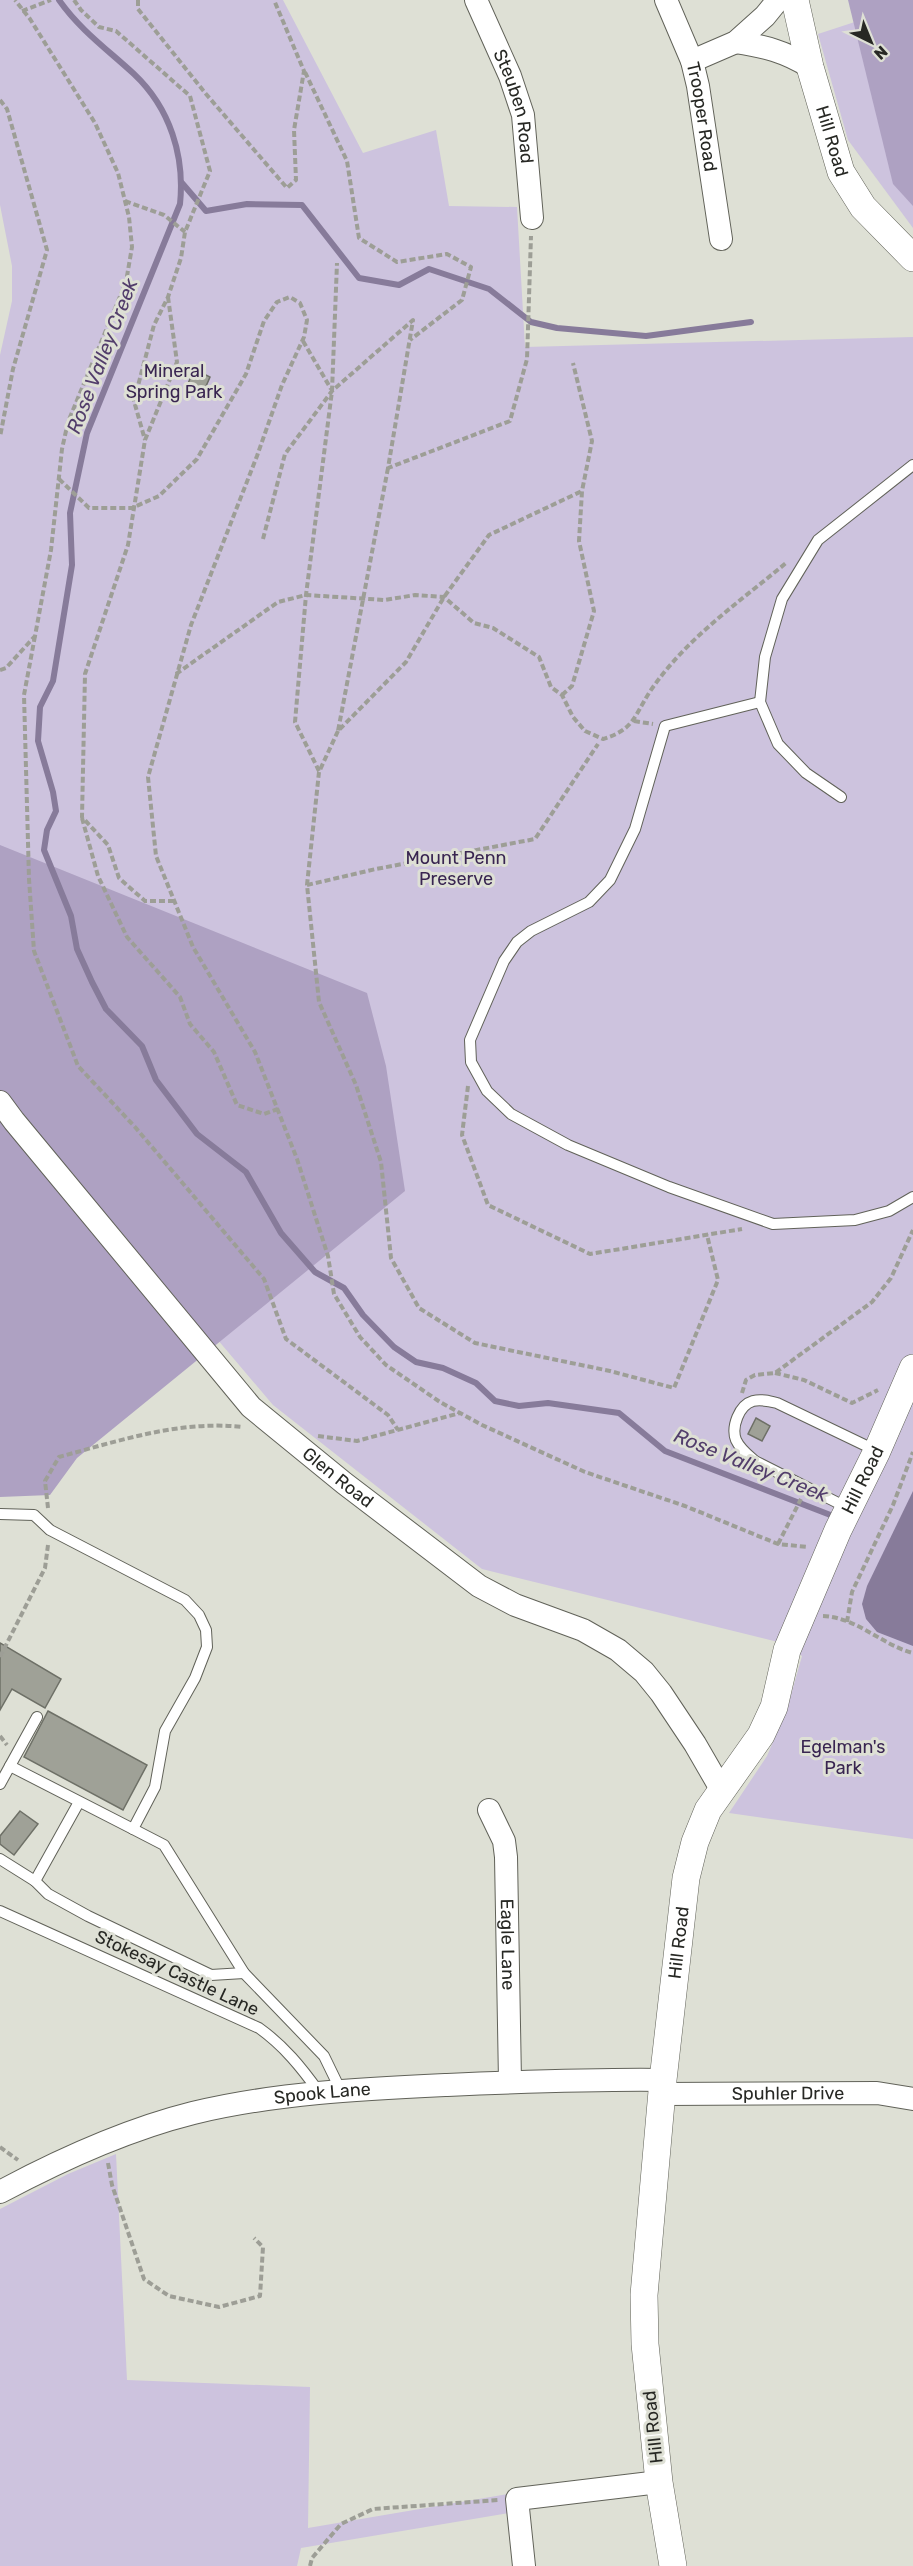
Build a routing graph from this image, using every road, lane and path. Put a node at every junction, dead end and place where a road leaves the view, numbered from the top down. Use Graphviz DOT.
graph roads {
  1 [pos="15,0"];
  2 [pos="74,0"];
  3 [pos="138,0"];
  4 [pos="274,0"];
  5 [pos="476,0"];
  6 [pos="666,0"];
  7 [pos="778,0"];
  8 [pos="795,0"];
  9 [pos="50,1"];
  10 [pos="39,2"];
  11 [pos="22,11"];
  12 [pos="736,42"];
  13 [pos="692,61"];
  14 [pos="810,66"];
  15 [pos="304,71"];
  16 [pos="0,100"];
  17 [pos="125,201"];
  18 [pos="532,218"];
  19 [pos="185,232"];
  20 [pos="721,239"];
  21 [pos="913,258"];
  22 [pos="337,263"];
  23 [pos="168,297"];
  24 [pos="303,340"];
  25 [pos="410,341"];
  26 [pos="573,363"];
  27 [pos="332,391"];
  28 [pos="0,437"];
  29 [pos="145,440"];
  30 [pos="913,465"];
  31 [pos="387,468"];
  32 [pos="59,479"];
  33 [pos="582,491"];
  34 [pos="132,508"];
  35 [pos="263,540"];
  36 [pos="790,560"];
  37 [pos="306,595"];
  38 [pos="444,597"];
  39 [pos="364,599"];
  40 [pos="35,636"];
  41 [pos="0,670"];
  42 [pos="176,674"];
  43 [pos="562,695"];
  44 [pos="760,702"];
  45 [pos="338,731"];
  46 [pos="598,744"];
  47 [pos="319,772"];
  48 [pos="841,797"];
  49 [pos="82,817"];
  50 [pos="307,885"];
  51 [pos="175,901"];
  52 [pos="471,1062"];
  53 [pos="0,1102"];
  54 [pos="278,1109"];
  55 [pos="913,1197"];
  56 [pos="772,1224"];
  57 [pos="913,1230"];
  58 [pos="706,1235"];
  59 [pos="775,1373"];
  60 [pos="910,1378"];
  61 [pos="741,1411"];
  62 [pos="460,1413"];
  63 [pos="398,1430"];
  64 [pos="280,1431"];
  65 [pos="877,1451"];
  66 [pos="913,1452"];
  67 [pos="802,1496"];
  68 [pos="849,1508"];
  69 [pos="0,1514"];
  70 [pos="50,1530"];
  71 [pos="804,1616"];
  72 [pos="847,1622"];
  73 [pos="913,1653"];
  74 [pos="0,1657"];
  75 [pos="37,1717"];
  76 [pos="10,1766"];
  77 [pos="0,1784"];
  78 [pos="721,1789"];
  79 [pos="80,1802"];
  80 [pos="489,1810"];
  81 [pos="133,1829"];
  82 [pos="0,1859"];
  83 [pos="35,1881"];
  84 [pos="0,1911"];
  85 [pos="244,1973"];
  86 [pos="510,2081"];
  87 [pos="662,2087"];
  88 [pos="330,2092"];
  89 [pos="913,2099"];
  90 [pos="105,2144"];
  91 [pos="0,2192"];
  92 [pos="254,2238"];
  93 [pos="658,2482"];
  94 [pos="517,2499"];
  95 [pos="310,2566"];
  96 [pos="524,2566"];
  97 [pos="674,2566"];
  1 -- 11 [label="path"];
  2 -- 19 [label="path"];
  3 -- 15 [label="path"];
  4 -- 15 [label="path"];
  5 -- 18 [label="street, Steuben Road"];
  6 -- 13 [label="street, Trooper Road"];
  7 -- 12 [label="street"];
  8 -- 14 [label="street, Hill Road"];
  9 -- 10 [label="path"];
  10 -- 11 [label="path"];
  11 -- 17 [label="path"];
  12 -- 13 [label="street"];
  12 -- 14 [label="street"];
  13 -- 20 [label="street, Trooper Road"];
  14 -- 21 [label="street, Hill Road"];
  15 -- 25 [label="path"];
  16 -- 28 [label="path"];
  17 -- 19 [label="path"];
  17 -- 32 [label="path"];
  18 -- 31 [label="path"];
  19 -- 23 [label="path"];
  22 -- 27 [label="path"];
  23 -- 29 [label="path"];
  23 -- 29 [label="path"];
  24 -- 27 [label="path"];
  24 -- 34 [label="path"];
  24 -- 42 [label="path"];
  25 -- 27 [label="path"];
  25 -- 31 [label="path"];
  26 -- 33 [label="path"];
  27 -- 35 [label="path"];
  27 -- 37 [label="path"];
  29 -- 34 [label="path"];
  30 -- 44 [label="lane"];
  31 -- 39 [label="path"];
  32 -- 34 [label="path"];
  32 -- 40 [label="path"];
  33 -- 38 [label="path"];
  33 -- 43 [label="path"];
  34 -- 49 [label="path"];
  36 -- 43 [label="path"];
  37 -- 39 [label="path"];
  37 -- 42 [label="path"];
  37 -- 47 [label="path"];
  38 -- 39 [label="path"];
  38 -- 43 [label="path"];
  38 -- 45 [label="path"];
  39 -- 45 [label="path"];
  40 -- 41 [label="path"];
  40 -- 63 [label="path"];
  42 -- 51 [label="path"];
  44 -- 48 [label="lane"];
  44 -- 52 [label="lane"];
  45 -- 47 [label="path"];
  46 -- 50 [label="path"];
  47 -- 50 [label="path"];
  49 -- 51 [label="path"];
  49 -- 54 [label="path"];
  50 -- 58 [label="path"];
  51 -- 54 [label="path"];
  52 -- 56 [label="lane"];
  52 -- 58 [label="path"];
  53 -- 64 [label="street, Glen Road"];
  54 -- 62 [label="path"];
  55 -- 56 [label="lane"];
  56 -- 58 [label="path"];
  57 -- 59 [label="path"];
  59 -- 60 [label="path"];
  59 -- 61 [label="path"];
  60 -- 65 [label="street, Hill Road"];
  61 -- 65 [label="lane"];
  61 -- 68 [label="lane"];
  62 -- 63 [label="path"];
  62 -- 67 [label="path"];
  63 -- 64 [label="path"];
  64 -- 70 [label="path"];
  64 -- 78 [label="street, Glen Road"];
  65 -- 68 [label="street, Hill Road"];
  66 -- 72 [label="path"];
  68 -- 71 [label="street, Hill Road"];
  69 -- 70 [label="lane"];
  70 -- 74 [label="path"];
  70 -- 81 [label="lane"];
  71 -- 72 [label="path"];
  71 -- 78 [label="street, Hill Road"];
  72 -- 73 [label="path"];
  75 -- 76 [label="lane"];
  76 -- 77 [label="lane"];
  76 -- 79 [label="lane"];
  78 -- 87 [label="street, Hill Road"];
  79 -- 81 [label="lane"];
  79 -- 83 [label="lane"];
  80 -- 86 [label="street, Eagle Lane"];
  81 -- 85 [label="lane"];
  82 -- 83 [label="lane"];
  83 -- 85 [label="lane"];
  84 -- 88 [label="lane, Stokesay Castle Lane"];
  85 -- 88 [label="lane"];
  86 -- 87 [label="street, Spook Lane"];
  86 -- 88 [label="street, Spook Lane"];
  87 -- 89 [label="street, Spuhler Drive"];
  87 -- 93 [label="street, Hill Road"];
  88 -- 90 [label="street, Spook Lane"];
  90 -- 91 [label="street, Spook Lane"];
  90 -- 92 [label="path"];
  93 -- 94 [label="street"];
  93 -- 97 [label="street, Hill Road"];
  94 -- 95 [label="path"];
  94 -- 96 [label="street"];
}
